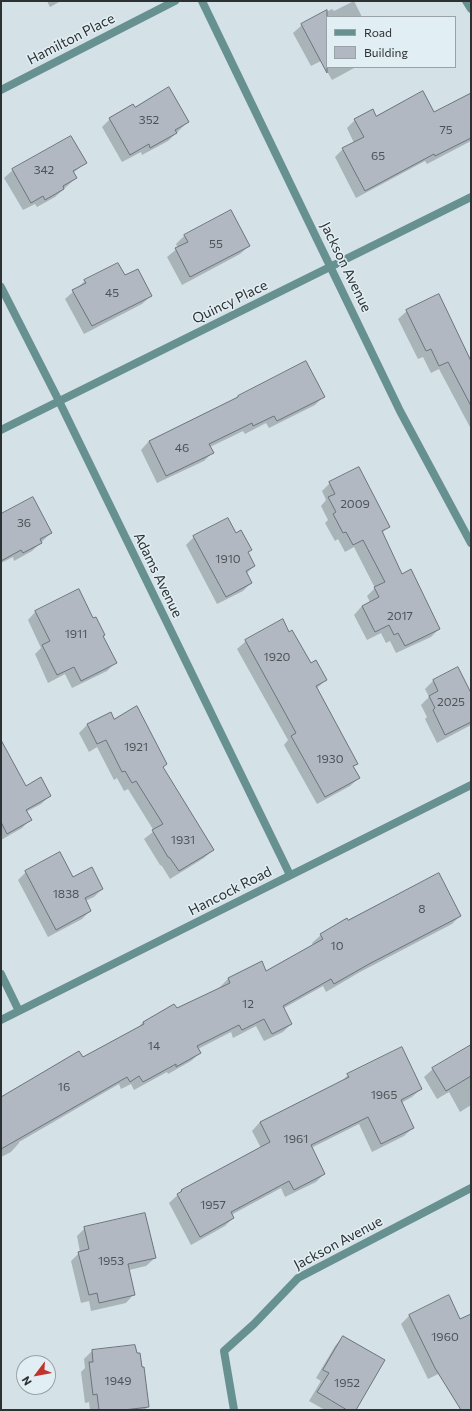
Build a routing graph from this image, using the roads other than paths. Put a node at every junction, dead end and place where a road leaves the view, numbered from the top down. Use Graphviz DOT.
graph roads {
  1 [pos="174,1"];
  2 [pos="202,1"];
  3 [pos="466,1"];
  4 [pos="471,9"];
  5 [pos="1,90"];
  6 [pos="471,197"];
  7 [pos="331,267"];
  8 [pos="1,287"];
  9 [pos="59,401"];
  10 [pos="1,430"];
  11 [pos="471,543"];
  12 [pos="471,785"];
  13 [pos="290,875"];
  14 [pos="1,974"];
  15 [pos="19,1011"];
  16 [pos="1,1020"];
  17 [pos="471,1188"];
  18 [pos="234,1410"];
  1 -- 5 [label="street, Hamilton Place"];
  2 -- 7 [label="street, Jackson Avenue"];
  3 -- 4 [label="street"];
  6 -- 7 [label="street, Quincy Place"];
  7 -- 9 [label="street, Quincy Place"];
  7 -- 11 [label="street, Jackson Avenue"];
  8 -- 9 [label="street, Adams Avenue"];
  9 -- 10 [label="street, Quincy Place"];
  9 -- 13 [label="street, Adams Avenue"];
  12 -- 13 [label="street, Hancock Road"];
  13 -- 15 [label="street, Hancock Road"];
  14 -- 15 [label="street"];
  15 -- 16 [label="street, Hancock Road"];
  17 -- 18 [label="street, Jackson Avenue"];
}
